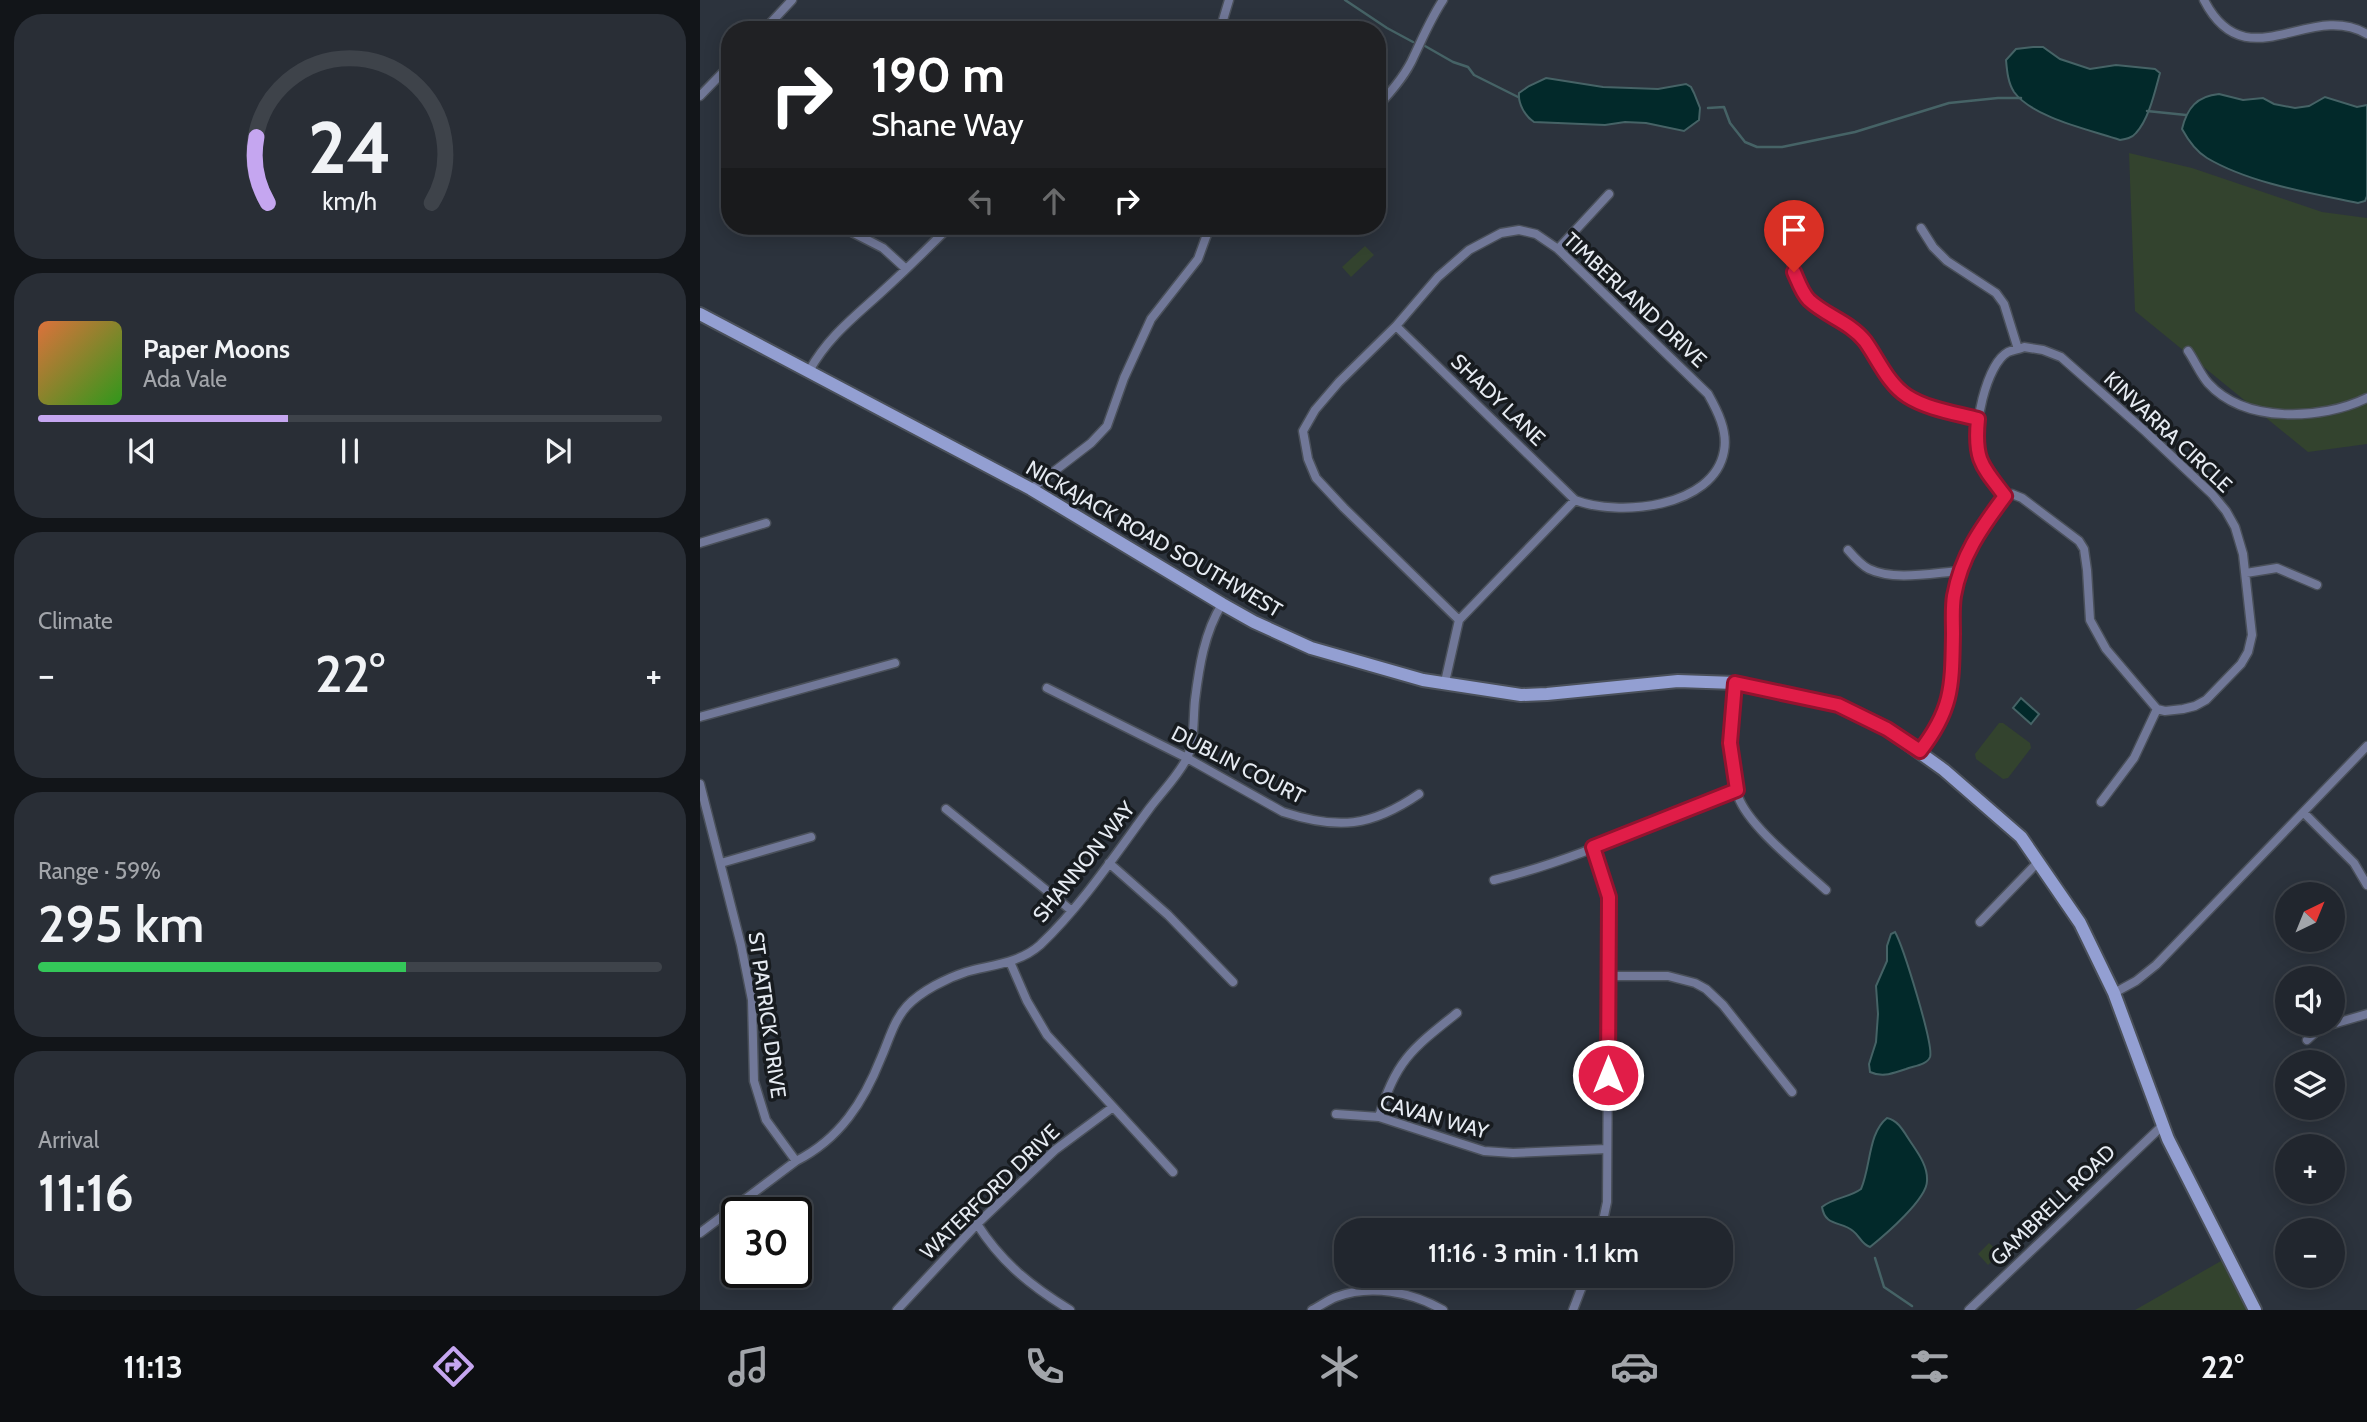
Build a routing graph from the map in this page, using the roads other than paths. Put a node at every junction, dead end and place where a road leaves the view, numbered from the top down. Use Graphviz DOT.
graph roads {
  1 [pos="792,0"];
  2 [pos="1229,0"];
  3 [pos="1443,0"];
  4 [pos="2204,0"];
  5 [pos="772,21"];
  6 [pos="1223,21"];
  7 [pos="2367,33"];
  8 [pos="721,74"];
  9 [pos="700,96"];
  10 [pos="1386,97"];
  11 [pos="1609,194"];
  12 [pos="1921,228"];
  13 [pos="858,235"];
  14 [pos="941,235"];
  15 [pos="1207,235"];
  16 [pos="1786,243"];
  17 [pos="1559,249"];
  18 [pos="906,270"];
  19 [pos="700,314"];
  20 [pos="1396,326"];
  21 [pos="2018,349"];
  22 [pos="2189,351"];
  23 [pos="809,371"];
  24 [pos="2367,398"];
  25 [pos="1978,419"];
  26 [pos="1031,489"];
  27 [pos="2005,496"];
  28 [pos="1575,499"];
  29 [pos="766,523"];
  30 [pos="700,543"];
  31 [pos="1848,550"];
  32 [pos="1959,571"];
  33 [pos="2246,573"];
  34 [pos="2317,585"];
  35 [pos="1222,604"];
  36 [pos="1459,620"];
  37 [pos="895,663"];
  38 [pos="1445,682"];
  39 [pos="1735,683"];
  40 [pos="1047,688"];
  41 [pos="2157,709"];
  42 [pos="700,717"];
  43 [pos="2367,746"];
  44 [pos="1920,751"];
  45 [pos="1187,758"];
  46 [pos="700,783"];
  47 [pos="1737,790"];
  48 [pos="1419,794"];
  49 [pos="2101,802"];
  50 [pos="946,809"];
  51 [pos="2304,813"];
  52 [pos="811,837"];
  53 [pos="1593,847"];
  54 [pos="2039,861"];
  55 [pos="721,863"];
  56 [pos="1109,863"];
  57 [pos="1494,880"];
  58 [pos="2367,884"];
  59 [pos="1826,890"];
  60 [pos="1072,911"];
  61 [pos="1980,922"];
  62 [pos="1010,962"];
  63 [pos="1608,976"];
  64 [pos="1233,982"];
  65 [pos="2114,993"];
  66 [pos="1457,1013"];
  67 [pos="2367,1014"];
  68 [pos="2345,1020"];
  69 [pos="2311,1036"];
  70 [pos="2307,1040"];
  71 [pos="1792,1092"];
  72 [pos="1114,1107"];
  73 [pos="1336,1114"];
  74 [pos="1379,1117"];
  75 [pos="2162,1126"];
  76 [pos="1607,1149"];
  77 [pos="796,1161"];
  78 [pos="1173,1172"];
  79 [pos="1604,1218"];
  80 [pos="977,1224"];
  81 [pos="700,1233"];
  82 [pos="1581,1288"];
  83 [pos="898,1310"];
  84 [pos="1070,1310"];
  85 [pos="1312,1310"];
  86 [pos="1443,1310"];
  87 [pos="1573,1310"];
  88 [pos="1969,1310"];
  89 [pos="2255,1310"];
  1 -- 5 [label="street"];
  2 -- 6 [label="street"];
  3 -- 10 [label="street"];
  4 -- 7 [label="street"];
  8 -- 9 [label="street"];
  11 -- 17 [label="street"];
  12 -- 21 [label="street"];
  13 -- 18 [label="street"];
  14 -- 18 [label="street"];
  15 -- 26 [label="street"];
  16 -- 25 [label="street"];
  17 -- 20 [label="street, TIMBERLAND DRIVE"];
  17 -- 28 [label="street, TIMBERLAND DRIVE"];
  18 -- 23 [label="street"];
  19 -- 23 [label="street, NICKAJACK ROAD SOUTHWEST"];
  20 -- 28 [label="street, SHADY LANE"];
  20 -- 36 [label="street, TIMBERLAND DRIVE"];
  21 -- 25 [label="street"];
  21 -- 33 [label="street, KINVARRA CIRCLE"];
  22 -- 24 [label="street"];
  23 -- 26 [label="street, NICKAJACK ROAD SOUTHWEST"];
  25 -- 27 [label="street"];
  26 -- 35 [label="street, NICKAJACK ROAD SOUTHWEST"];
  27 -- 32 [label="street"];
  27 -- 41 [label="street"];
  28 -- 36 [label="street"];
  29 -- 30 [label="street"];
  31 -- 32 [label="street"];
  32 -- 44 [label="street"];
  33 -- 34 [label="street"];
  33 -- 41 [label="street, KINVARRA CIRCLE"];
  35 -- 38 [label="street, NICKAJACK ROAD SOUTHWEST"];
  35 -- 45 [label="street, SHANNON WAY"];
  36 -- 38 [label="street"];
  37 -- 42 [label="street"];
  38 -- 39 [label="street, NICKAJACK ROAD SOUTHWEST"];
  39 -- 44 [label="street, NICKAJACK ROAD SOUTHWEST"];
  39 -- 47 [label="street"];
  40 -- 45 [label="street, DUBLIN COURT"];
  41 -- 49 [label="street"];
  43 -- 51 [label="street"];
  44 -- 54 [label="street, NICKAJACK ROAD SOUTHWEST"];
  45 -- 48 [label="street, DUBLIN COURT"];
  45 -- 56 [label="street, SHANNON WAY"];
  46 -- 55 [label="street, ST PATRICK DRIVE"];
  47 -- 53 [label="street"];
  47 -- 59 [label="street"];
  50 -- 60 [label="street"];
  51 -- 58 [label="street"];
  51 -- 65 [label="street"];
  52 -- 55 [label="street"];
  53 -- 57 [label="street"];
  53 -- 63 [label="street"];
  54 -- 61 [label="street"];
  54 -- 65 [label="street, NICKAJACK ROAD SOUTHWEST"];
  55 -- 77 [label="street, ST PATRICK DRIVE"];
  56 -- 60 [label="street, SHANNON WAY"];
  56 -- 64 [label="street"];
  60 -- 62 [label="street, SHANNON WAY"];
  62 -- 72 [label="street"];
  62 -- 77 [label="street, SHANNON WAY"];
  63 -- 71 [label="street"];
  63 -- 76 [label="street"];
  65 -- 75 [label="street, NICKAJACK ROAD SOUTHWEST"];
  66 -- 74 [label="street"];
  67 -- 68 [label="street"];
  69 -- 70 [label="street"];
  72 -- 78 [label="street"];
  72 -- 80 [label="street, WATERFORD DRIVE"];
  73 -- 74 [label="street, CAVAN WAY"];
  74 -- 76 [label="street, CAVAN WAY"];
  75 -- 88 [label="street, GAMBRELL ROAD"];
  75 -- 89 [label="street, NICKAJACK ROAD SOUTHWEST"];
  76 -- 79 [label="street"];
  77 -- 81 [label="street, SHANNON WAY"];
  80 -- 83 [label="street, WATERFORD DRIVE"];
  80 -- 84 [label="street"];
  82 -- 87 [label="street"];
  85 -- 86 [label="street"];
}
